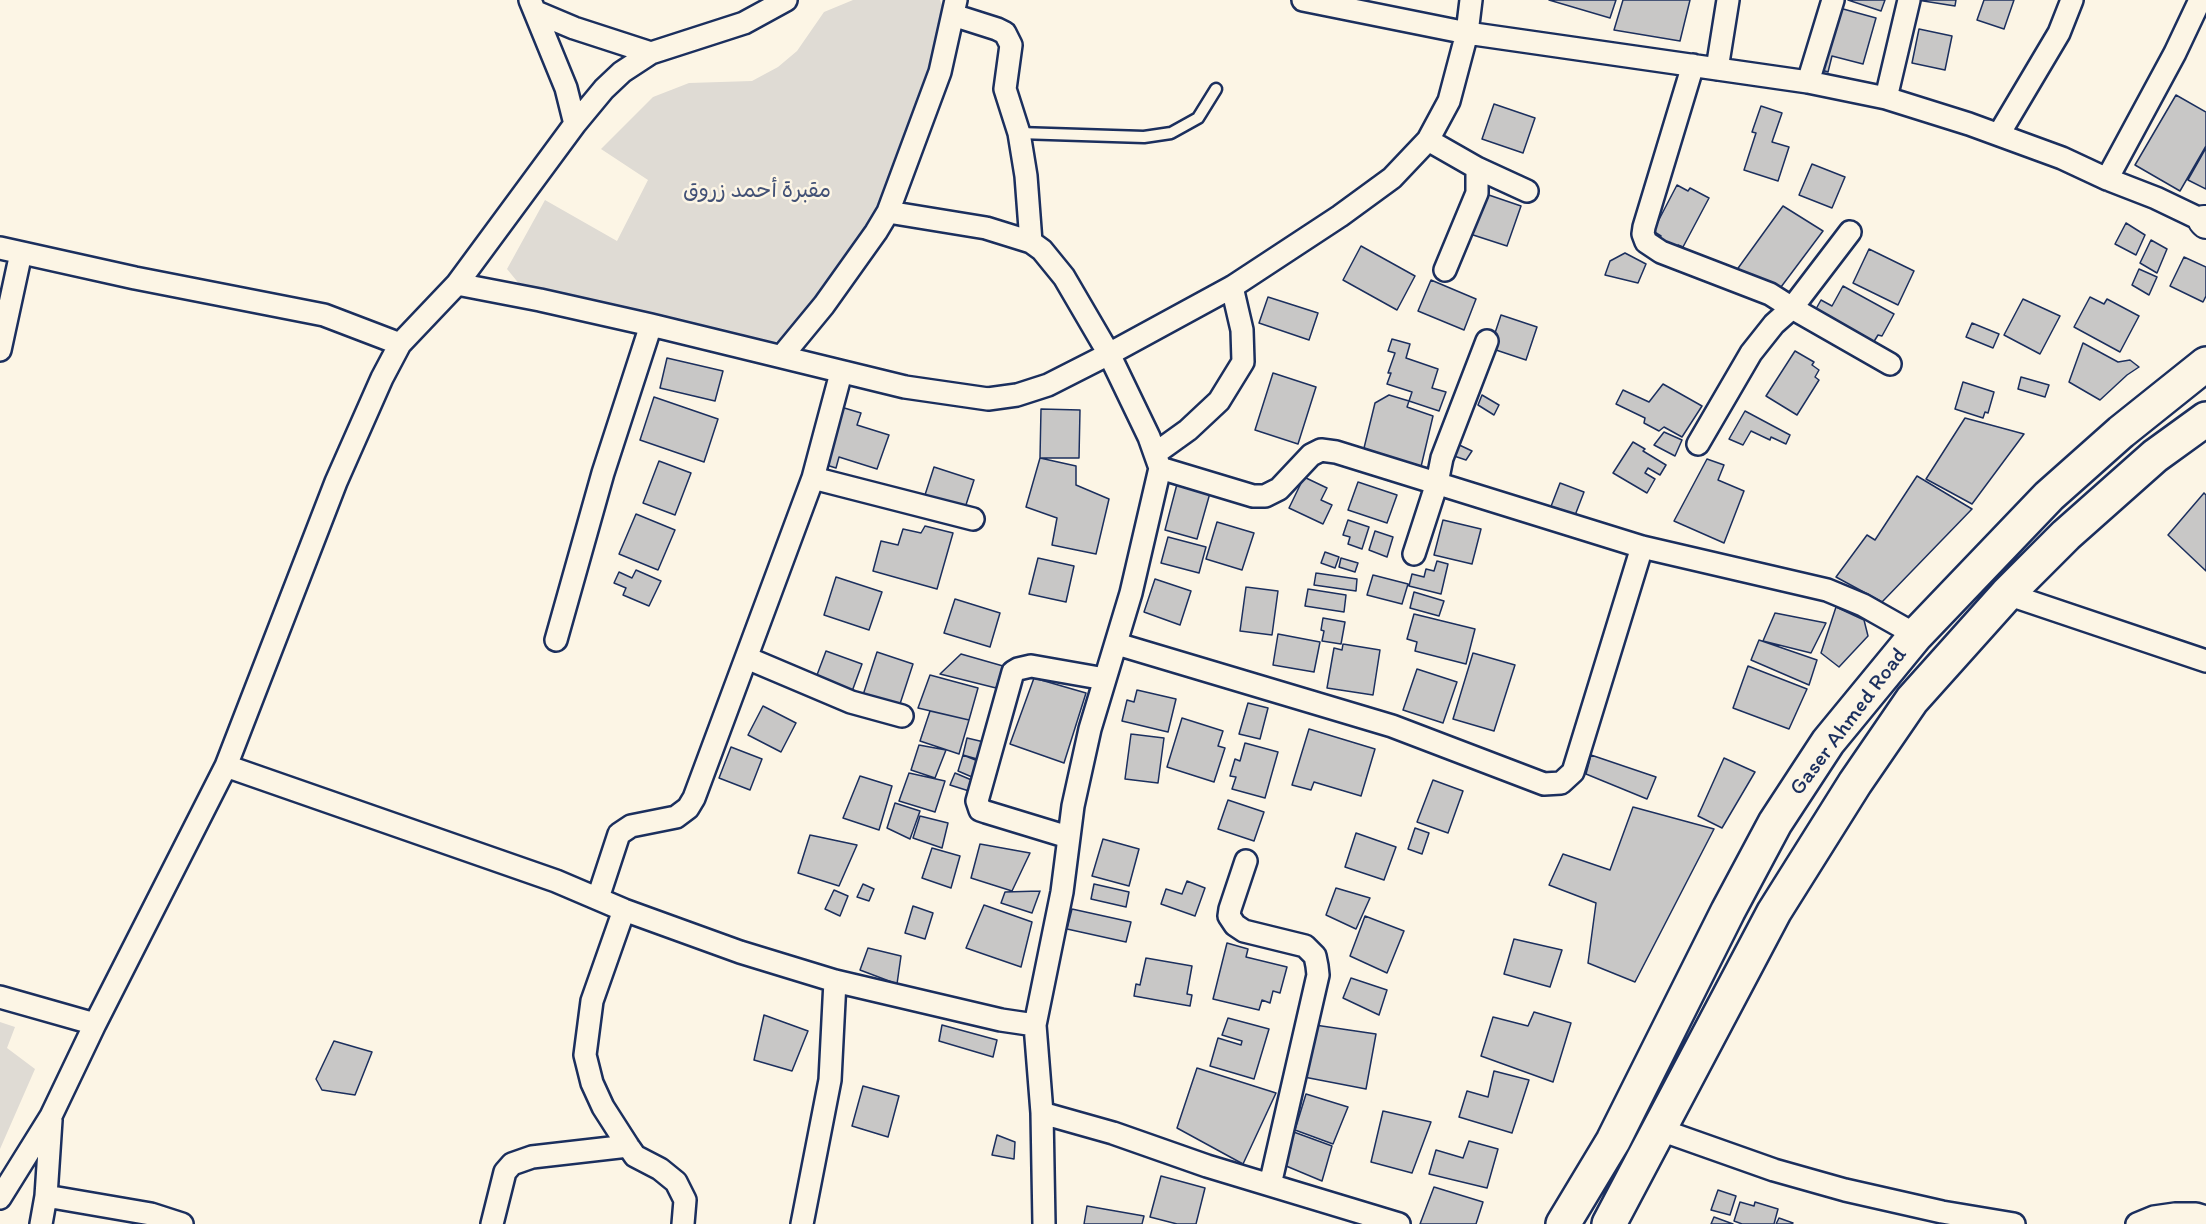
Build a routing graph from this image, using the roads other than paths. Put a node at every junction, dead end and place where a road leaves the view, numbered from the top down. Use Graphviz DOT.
graph roads {
  1 [pos="786,0"];
  2 [pos="1303,0"];
  3 [pos="1471,0"];
  4 [pos="1728,0"];
  5 [pos="1833,0"];
  6 [pos="1909,0"];
  7 [pos="2072,0"];
  8 [pos="2200,0"];
  9 [pos="533,6"];
  10 [pos="954,8"];
  11 [pos="1467,33"];
  12 [pos="651,53"];
  13 [pos="1693,65"];
  14 [pos="1717,69"];
  15 [pos="1808,82"];
  16 [pos="1216,89"];
  17 [pos="1886,98"];
  18 [pos="575,124"];
  19 [pos="1019,133"];
  20 [pos="1999,134"];
  21 [pos="1428,140"];
  22 [pos="1477,168"];
  23 [pos="2107,179"];
  24 [pos="1527,191"];
  25 [pos="888,212"];
  26 [pos="2205,222"];
  27 [pos="1850,232"];
  28 [pos="1030,242"];
  29 [pos="0,248"];
  30 [pos="21,253"];
  31 [pos="1445,270"];
  32 [pos="457,284"];
  33 [pos="1232,286"];
  34 [pos="1792,308"];
  35 [pos="651,325"];
  36 [pos="1487,341"];
  37 [pos="400,344"];
  38 [pos="0,350"];
  39 [pos="1109,354"];
  40 [pos="782,356"];
  41 [pos="1890,364"];
  42 [pos="2206,364"];
  43 [pos="841,373"];
  44 [pos="2206,419"];
  45 [pos="1698,444"];
  46 [pos="1158,460"];
  47 [pos="813,478"];
  48 [pos="1437,483"];
  49 [pos="972,519"];
  50 [pos="1642,547"];
  51 [pos="1414,554"];
  52 [pos="2007,594"];
  53 [pos="1916,635"];
  54 [pos="556,640"];
  55 [pos="1117,644"];
  56 [pos="747,658"];
  57 [pos="2206,661"];
  58 [pos="1105,679"];
  59 [pos="902,716"];
  60 [pos="226,766"];
  61 [pos="1068,837"];
  62 [pos="1246,861"];
  63 [pos="598,898"];
  64 [pos="624,910"];
  65 [pos="835,981"];
  66 [pos="0,997"];
  67 [pos="95,1024"];
  68 [pos="1035,1025"];
  69 [pos="1042,1113"];
  70 [pos="51,1116"];
  71 [pos="1658,1129"];
  72 [pos="628,1146"];
  73 [pos="1270,1185"];
  74 [pos="46,1196"];
  75 [pos="0,1198"];
  76 [pos="2206,1217"];
  77 [pos="41,1224"];
  78 [pos="182,1224"];
  79 [pos="492,1224"];
  80 [pos="683,1224"];
  81 [pos="802,1224"];
  82 [pos="1044,1224"];
  83 [pos="1399,1224"];
  84 [pos="1563,1224"];
  85 [pos="1609,1224"];
  86 [pos="2014,1224"];
  87 [pos="2137,1224"];
  1 -- 12 [label="street"];
  2 -- 11 [label="street"];
  3 -- 11 [label="street"];
  4 -- 14 [label="street"];
  5 -- 15 [label="street"];
  6 -- 17 [label="street"];
  7 -- 20 [label="street"];
  8 -- 23 [label="street"];
  9 -- 12 [label="street"];
  9 -- 18 [label="street"];
  10 -- 19 [label="street"];
  10 -- 25 [label="street"];
  11 -- 13 [label="street"];
  11 -- 21 [label="street"];
  12 -- 18 [label="street"];
  13 -- 14 [label="street"];
  13 -- 34 [label="street"];
  14 -- 15 [label="street"];
  15 -- 17 [label="street"];
  16 -- 19 [label="lane"];
  17 -- 20 [label="street"];
  18 -- 32 [label="street"];
  19 -- 28 [label="street"];
  20 -- 23 [label="street"];
  21 -- 22 [label="street"];
  21 -- 33 [label="street"];
  22 -- 24 [label="street"];
  22 -- 31 [label="street"];
  23 -- 26 [label="street"];
  25 -- 28 [label="street"];
  25 -- 40 [label="street"];
  27 -- 34 [label="street"];
  28 -- 39 [label="street"];
  29 -- 30 [label="street"];
  30 -- 37 [label="street"];
  30 -- 38 [label="street"];
  32 -- 35 [label="street"];
  32 -- 37 [label="street"];
  33 -- 39 [label="street"];
  33 -- 46 [label="street"];
  34 -- 41 [label="street"];
  34 -- 45 [label="street"];
  35 -- 40 [label="street"];
  35 -- 54 [label="street"];
  36 -- 48 [label="street"];
  37 -- 60 [label="street"];
  39 -- 43 [label="street"];
  39 -- 46 [label="street"];
  40 -- 43 [label="street"];
  42 -- 53 [label="main road, Gaser Ahmed Road"];
  43 -- 47 [label="street"];
  44 -- 52 [label="main road, Gaser Ahmed Road"];
  46 -- 48 [label="street"];
  46 -- 55 [label="street"];
  47 -- 49 [label="street"];
  47 -- 56 [label="street"];
  48 -- 50 [label="street"];
  48 -- 51 [label="street"];
  50 -- 53 [label="street"];
  50 -- 55 [label="street"];
  52 -- 57 [label="street"];
  52 -- 71 [label="main road, Gaser Ahmed Road"];
  53 -- 84 [label="main road, Gaser Ahmed Road"];
  55 -- 58 [label="street"];
  56 -- 59 [label="street"];
  56 -- 63 [label="street"];
  58 -- 61 [label="street"];
  58 -- 61 [label="street"];
  60 -- 63 [label="street"];
  60 -- 67 [label="street"];
  61 -- 68 [label="street"];
  62 -- 73 [label="street"];
  63 -- 64 [label="street"];
  64 -- 65 [label="street"];
  64 -- 72 [label="street"];
  65 -- 68 [label="street"];
  65 -- 81 [label="street"];
  66 -- 67 [label="street"];
  67 -- 70 [label="street"];
  68 -- 69 [label="street"];
  69 -- 73 [label="street"];
  69 -- 82 [label="street"];
  70 -- 74 [label="street"];
  70 -- 75 [label="street"];
  71 -- 85 [label="main road, Gaser Ahmed Road"];
  71 -- 86 [label="street"];
  72 -- 79 [label="street"];
  72 -- 80 [label="street"];
  73 -- 83 [label="street"];
  74 -- 77 [label="street"];
  74 -- 78 [label="street"];
  76 -- 87 [label="street"];
}
